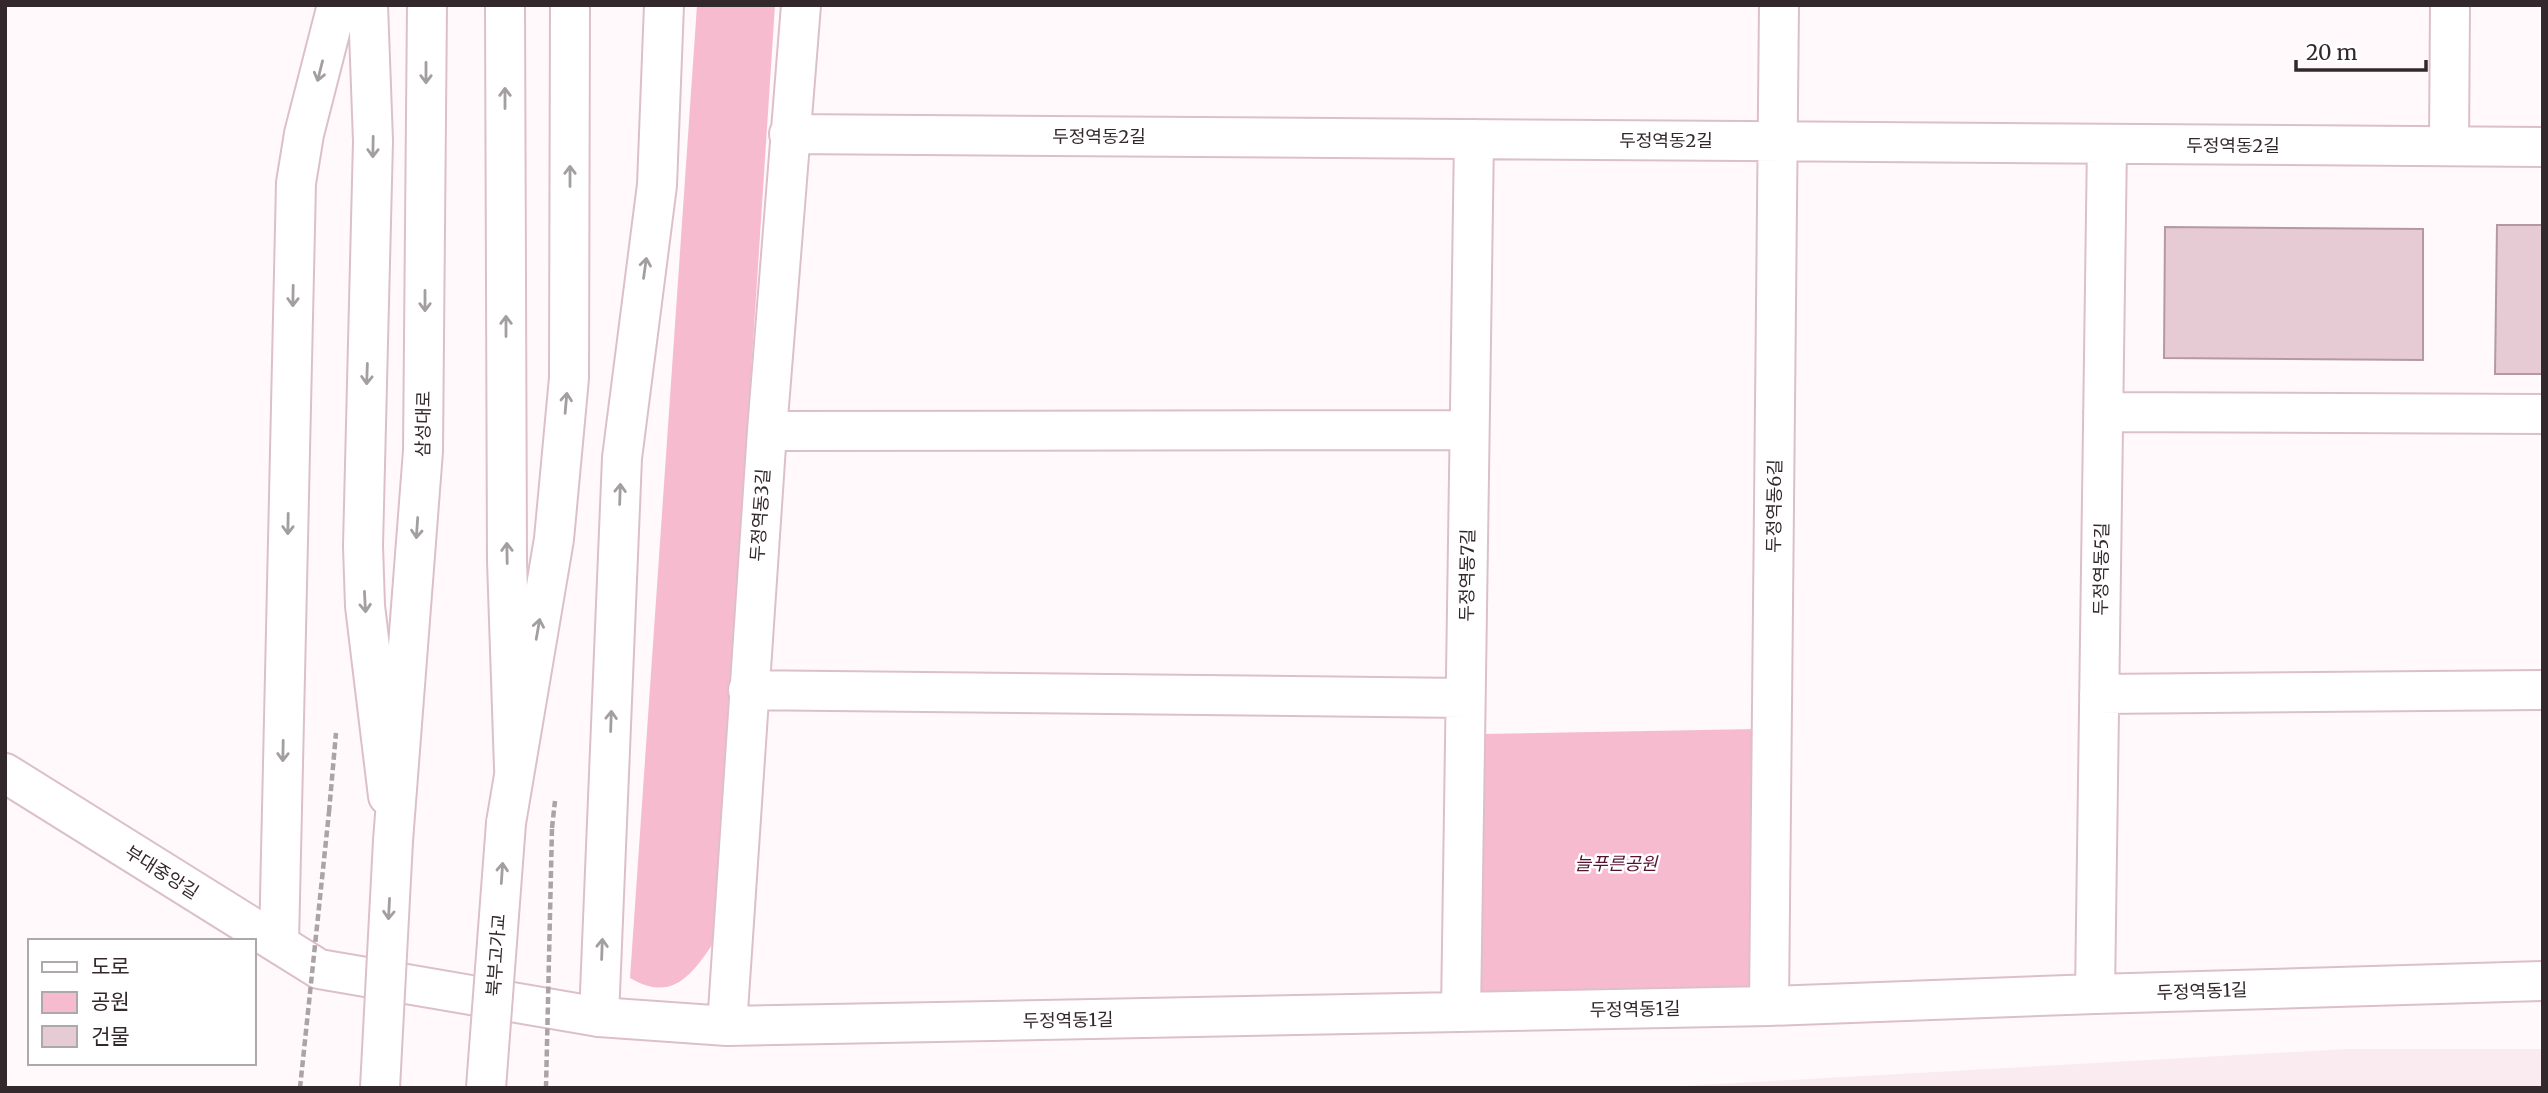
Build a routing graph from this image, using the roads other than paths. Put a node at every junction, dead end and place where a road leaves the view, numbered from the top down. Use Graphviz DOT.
graph roads {
  1 [pos="337,5"];
  2 [pos="368,5"];
  3 [pos="427,5"];
  4 [pos="505,5"];
  5 [pos="570,5"];
  6 [pos="664,5"];
  7 [pos="801,5"];
  8 [pos="1779,5"];
  9 [pos="2450,5"];
  10 [pos="789,134"];
  11 [pos="1474,139"];
  12 [pos="1778,141"];
  13 [pos="2107,144"];
  14 [pos="2449,146"];
  15 [pos="2543,147"];
  16 [pos="2103,412"];
  17 [pos="2543,414"];
  18 [pos="1469,430"];
  19 [pos="766,431"];
  20 [pos="748,690"];
  21 [pos="2543,690"];
  22 [pos="2099,694"];
  23 [pos="1465,698"];
  24 [pos="514,768"];
  25 [pos="5,773"];
  26 [pos="393,841"];
  27 [pos="279,943"];
  28 [pos="319,969"];
  29 [pos="2543,981"];
  30 [pos="2095,994"];
  31 [pos="1769,1006"];
  32 [pos="1461,1012"];
  33 [pos="599,1017"];
  34 [pos="727,1026"];
  35 [pos="380,1088"];
  36 [pos="486,1088"];
  1 -- 27 [label="main road, one-way"];
  2 -- 26 [label="main road, one-way"];
  3 -- 26 [label="main road, 삼성대로, one-way"];
  24 -- 4 [label="main road, one-way"];
  24 -- 5 [label="main road, one-way"];
  33 -- 6 [label="main road, one-way"];
  7 -- 10 [label="main road, 두정역동3길"];
  8 -- 12 [label="main road, 두정역동6길"];
  9 -- 14 [label="main road"];
  10 -- 11 [label="main road, 두정역동2길"];
  10 -- 19 [label="main road, 두정역동3길"];
  11 -- 12 [label="main road, 두정역동2길"];
  11 -- 18 [label="main road, 두정역동7길"];
  12 -- 13 [label="main road, 두정역동2길"];
  12 -- 31 [label="main road, 두정역동6길"];
  13 -- 14 [label="main road, 두정역동2길"];
  13 -- 16 [label="main road, 두정역동5길"];
  14 -- 15 [label="main road, 두정역동2길"];
  16 -- 17 [label="main road"];
  16 -- 22 [label="main road, 두정역동5길"];
  18 -- 19 [label="main road"];
  18 -- 23 [label="main road, 두정역동7길"];
  19 -- 20 [label="main road, 두정역동3길"];
  20 -- 23 [label="main road"];
  20 -- 34 [label="main road, 두정역동3길"];
  21 -- 22 [label="main road"];
  22 -- 30 [label="main road, 두정역동5길"];
  23 -- 32 [label="main road, 두정역동7길"];
  36 -- 24 [label="main road, 북부고가교, one-way, bridge"];
  25 -- 27 [label="main road, 부대중앙길"];
  26 -- 35 [label="main road, one-way, bridge"];
  27 -- 28 [label="main road, 부대중앙길"];
  28 -- 33 [label="main road, 두정역동1길"];
  29 -- 30 [label="main road, 두정역동1길"];
  30 -- 31 [label="main road, 두정역동1길"];
  31 -- 32 [label="main road, 두정역동1길"];
  32 -- 34 [label="main road, 두정역동1길"];
  33 -- 34 [label="main road, 두정역동1길"];
}
